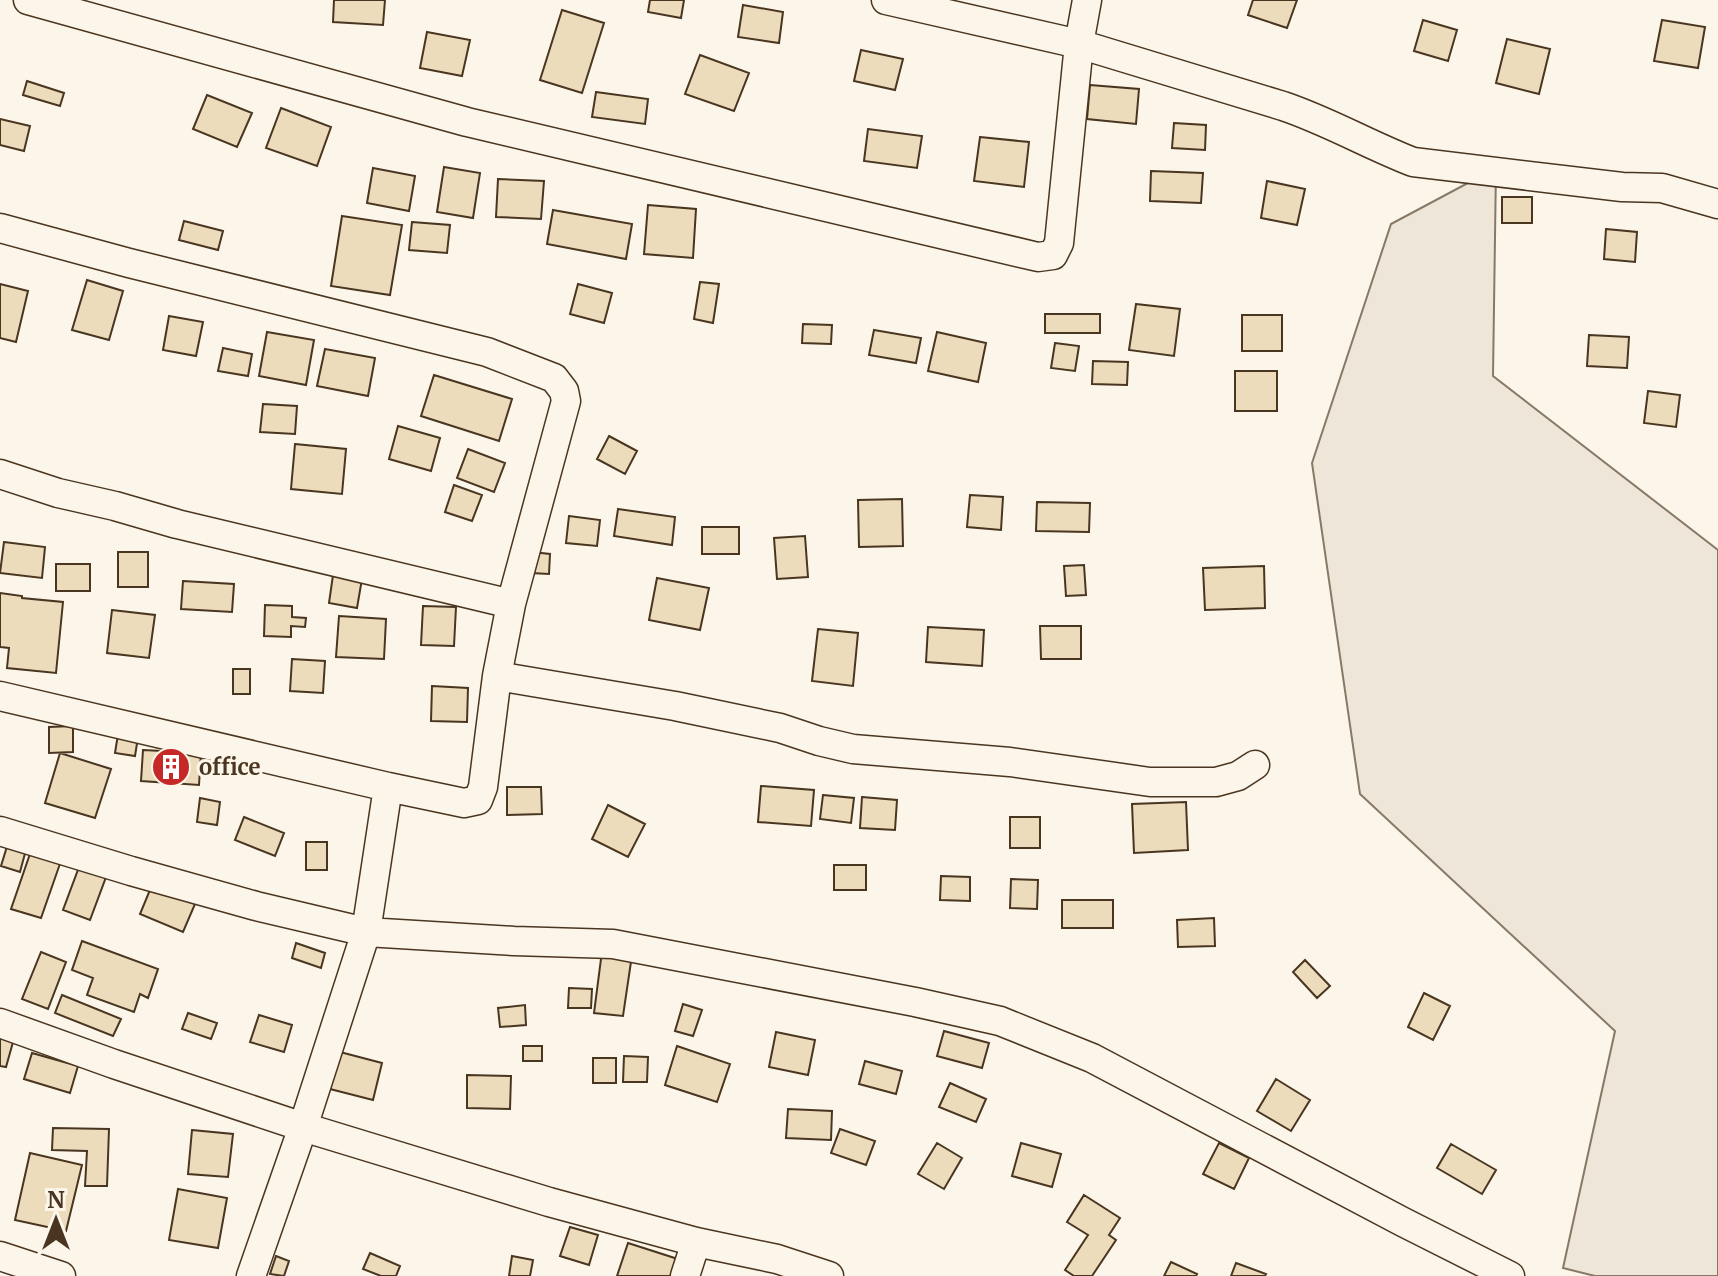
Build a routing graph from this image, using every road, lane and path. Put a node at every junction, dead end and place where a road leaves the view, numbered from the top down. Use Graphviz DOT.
graph roads {
  1 [pos="28,0"];
  2 [pos="886,0"];
  3 [pos="1087,0"];
  4 [pos="1079,44"];
  5 [pos="1718,204"];
  6 [pos="0,228"];
  7 [pos="0,474"];
  8 [pos="511,604"];
  9 [pos="497,676"];
  10 [pos="0,696"];
  11 [pos="1255,765"];
  12 [pos="388,787"];
  13 [pos="0,831"];
  14 [pos="366,932"];
  15 [pos="0,1023"];
  16 [pos="303,1127"];
  17 [pos="696,1242"];
  18 [pos="0,1256"];
  19 [pos="61,1276"];
  20 [pos="251,1276"];
  21 [pos="685,1276"];
  22 [pos="829,1276"];
  23 [pos="1510,1276"];
  1 -- 4 [label="street"];
  2 -- 4 [label="street"];
  3 -- 4 [label="street"];
  4 -- 5 [label="street"];
  6 -- 8 [label="street"];
  7 -- 8 [label="street"];
  8 -- 9 [label="street"];
  9 -- 11 [label="street"];
  9 -- 12 [label="street"];
  10 -- 12 [label="street"];
  12 -- 14 [label="street"];
  13 -- 14 [label="street"];
  14 -- 16 [label="street"];
  14 -- 23 [label="street"];
  15 -- 16 [label="street"];
  16 -- 17 [label="street"];
  16 -- 20 [label="street"];
  17 -- 21 [label="street"];
  17 -- 22 [label="street"];
  18 -- 19 [label="street"];
}
